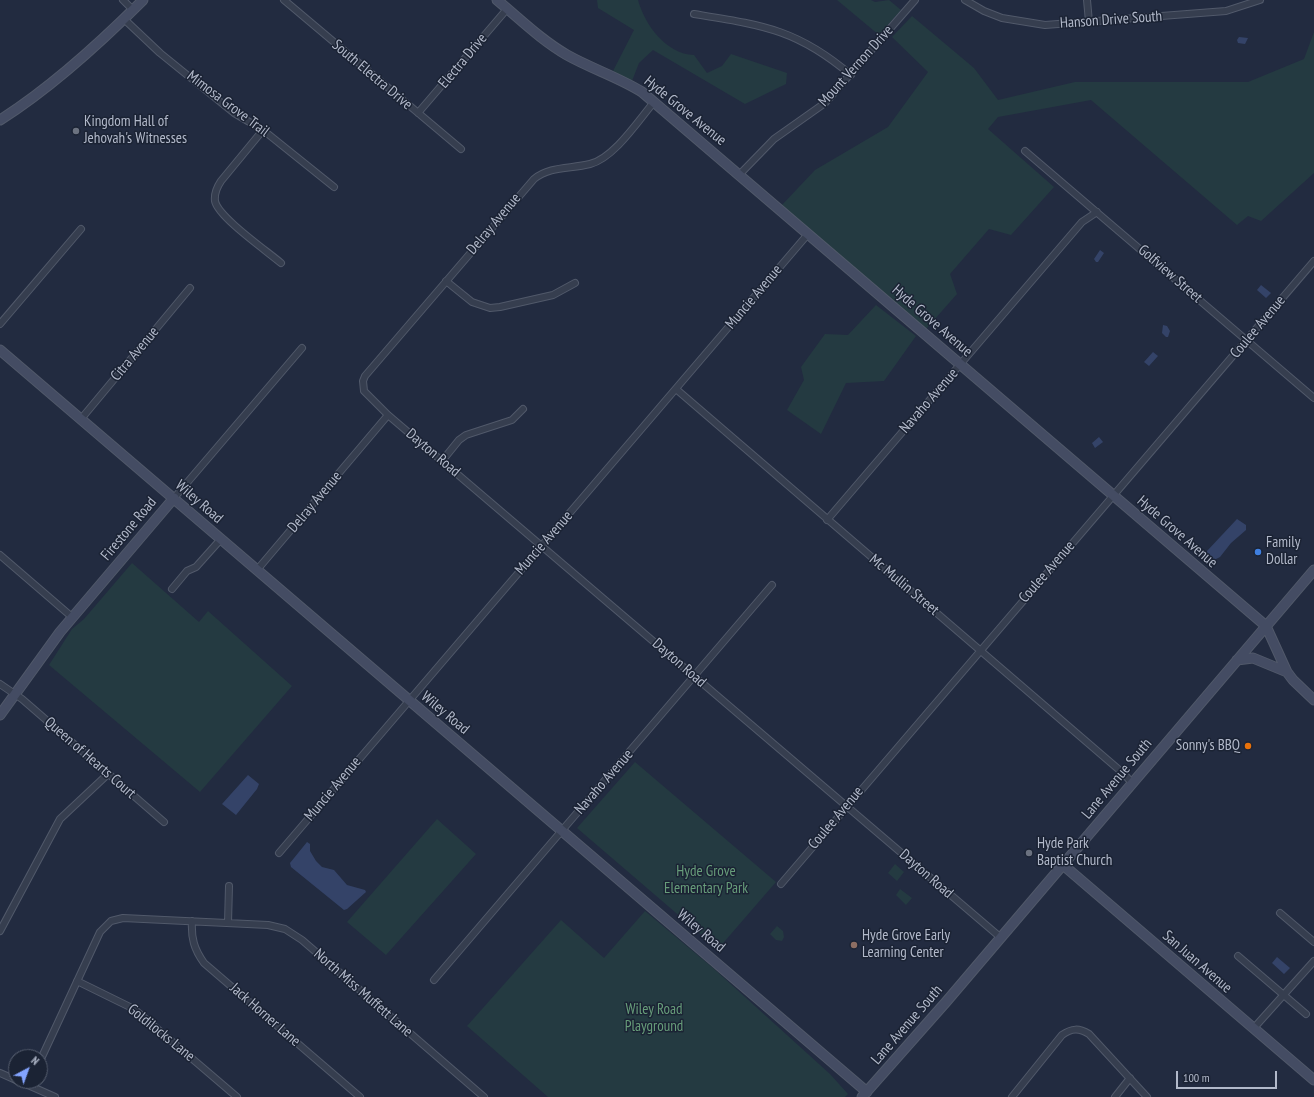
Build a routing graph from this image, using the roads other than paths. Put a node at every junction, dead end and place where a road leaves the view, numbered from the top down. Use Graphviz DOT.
graph roads {
  1 [pos="123,0"];
  2 [pos="143,0"];
  3 [pos="284,0"];
  4 [pos="497,0"];
  5 [pos="915,0"];
  6 [pos="965,0"];
  7 [pos="1087,0"];
  8 [pos="1260,0"];
  9 [pos="507,9"];
  10 [pos="133,10"];
  11 [pos="694,14"];
  12 [pos="124,19"];
  13 [pos="1089,22"];
  14 [pos="851,75"];
  15 [pos="654,102"];
  16 [pos="418,113"];
  17 [pos="0,120"];
  18 [pos="264,130"];
  19 [pos="461,149"];
  20 [pos="1025,151"];
  21 [pos="740,175"];
  22 [pos="334,187"];
  23 [pos="1097,212"];
  24 [pos="81,229"];
  25 [pos="808,234"];
  26 [pos="1314,261"];
  27 [pos="281,263"];
  28 [pos="446,280"];
  29 [pos="575,283"];
  30 [pos="190,288"];
  31 [pos="0,324"];
  32 [pos="1247,340"];
  33 [pos="302,348"];
  34 [pos="0,350"];
  35 [pos="960,364"];
  36 [pos="362,386"];
  37 [pos="676,389"];
  38 [pos="1314,398"];
  39 [pos="523,409"];
  40 [pos="388,415"];
  41 [pos="81,419"];
  42 [pos="442,461"];
  43 [pos="1113,495"];
  44 [pos="174,498"];
  45 [pos="827,520"];
  46 [pos="221,539"];
  47 [pos="542,546"];
  48 [pos="0,555"];
  49 [pos="257,570"];
  50 [pos="1314,570"];
  51 [pos="772,585"];
  52 [pos="172,589"];
  53 [pos="72,617"];
  54 [pos="1266,626"];
  55 [pos="980,650"];
  56 [pos="1237,660"];
  57 [pos="1287,672"];
  58 [pos="694,677"];
  59 [pos="0,684"];
  60 [pos="14,696"];
  61 [pos="409,700"];
  62 [pos="1314,700"];
  63 [pos="0,715"];
  64 [pos="108,774"];
  65 [pos="1132,783"];
  66 [pos="847,806"];
  67 [pos="164,822"];
  68 [pos="562,831"];
  69 [pos="279,853"];
  70 [pos="1062,864"];
  71 [pos="781,884"];
  72 [pos="229,886"];
  73 [pos="1280,913"];
  74 [pos="192,921"];
  75 [pos="228,923"];
  76 [pos="0,931"];
  77 [pos="1000,938"];
  78 [pos="1314,942"];
  79 [pos="1238,956"];
  80 [pos="1314,961"];
  81 [pos="434,980"];
  82 [pos="77,981"];
  83 [pos="1285,995"];
  84 [pos="1306,1014"];
  85 [pos="1253,1029"];
  86 [pos="46,1049"];
  87 [pos="1130,1078"];
  88 [pos="1314,1080"];
  89 [pos="41,1089"];
  90 [pos="867,1095"];
  91 [pos="55,1097"];
  92 [pos="237,1097"];
  93 [pos="360,1097"];
  94 [pos="484,1097"];
  95 [pos="1012,1097"];
  96 [pos="1115,1097"];
  97 [pos="1147,1097"];
  1 -- 10 [label="street"];
  2 -- 10 [label="street"];
  3 -- 16 [label="street, South Electra Drive"];
  4 -- 9 [label="street, Hyde Grove Avenue"];
  5 -- 14 [label="street, Mount Vernon Drive"];
  6 -- 13 [label="street, Hanson Drive South"];
  7 -- 13 [label="street"];
  8 -- 13 [label="street, Hanson Drive South"];
  9 -- 15 [label="street, Hyde Grove Avenue"];
  9 -- 16 [label="street, Electra Drive"];
  10 -- 12 [label="street"];
  11 -- 14 [label="street"];
  12 -- 17 [label="street"];
  12 -- 18 [label="street, Mimosa Grove Trail"];
  14 -- 21 [label="street, Mount Vernon Drive"];
  15 -- 21 [label="street, Hyde Grove Avenue"];
  15 -- 28 [label="street, Delray Avenue"];
  16 -- 19 [label="street, South Electra Drive"];
  18 -- 22 [label="street, Mimosa Grove Trail"];
  18 -- 27 [label="street"];
  20 -- 23 [label="street, Golfview Street"];
  21 -- 25 [label="street, Hyde Grove Avenue"];
  23 -- 32 [label="street, Golfview Street"];
  23 -- 35 [label="street, Navaho Avenue"];
  24 -- 31 [label="street"];
  25 -- 35 [label="street, Hyde Grove Avenue"];
  25 -- 37 [label="street, Muncie Avenue"];
  26 -- 32 [label="street, Coulee Avenue"];
  28 -- 29 [label="street"];
  28 -- 36 [label="street, Delray Avenue"];
  30 -- 41 [label="street, Citra Avenue"];
  32 -- 38 [label="street, Golfview Street"];
  32 -- 43 [label="street, Coulee Avenue"];
  33 -- 44 [label="street, Firestone Road"];
  34 -- 41 [label="street, Wiley Road"];
  35 -- 43 [label="street, Hyde Grove Avenue"];
  35 -- 45 [label="street, Navaho Avenue"];
  36 -- 40 [label="street, Dayton Road"];
  37 -- 45 [label="street, Mc Mullin Street"];
  37 -- 47 [label="street, Muncie Avenue"];
  39 -- 42 [label="street"];
  40 -- 42 [label="street, Dayton Road"];
  40 -- 49 [label="street, Delray Avenue"];
  41 -- 44 [label="street, Wiley Road"];
  42 -- 47 [label="street, Dayton Road"];
  43 -- 54 [label="street, Hyde Grove Avenue"];
  43 -- 55 [label="street, Coulee Avenue"];
  44 -- 46 [label="street, Wiley Road"];
  44 -- 53 [label="street, Firestone Road"];
  45 -- 55 [label="street, Mc Mullin Street"];
  46 -- 49 [label="street, Wiley Road"];
  46 -- 52 [label="street"];
  47 -- 58 [label="street, Dayton Road"];
  47 -- 61 [label="street, Muncie Avenue"];
  48 -- 53 [label="street"];
  49 -- 61 [label="street, Wiley Road"];
  50 -- 54 [label="street, Lane Avenue South"];
  51 -- 58 [label="street, Navaho Avenue"];
  53 -- 60 [label="street, Firestone Road"];
  54 -- 56 [label="street, Lane Avenue South"];
  54 -- 57 [label="street, Hyde Grove Avenue"];
  55 -- 65 [label="street, Mc Mullin Street"];
  55 -- 66 [label="street, Coulee Avenue"];
  56 -- 57 [label="street"];
  56 -- 65 [label="street, Lane Avenue South"];
  57 -- 62 [label="street, Hyde Grove Avenue"];
  58 -- 66 [label="street, Dayton Road"];
  58 -- 68 [label="street, Navaho Avenue"];
  59 -- 60 [label="street, Queen of Hearts Court"];
  60 -- 63 [label="street, Firestone Road"];
  60 -- 64 [label="street, Queen of Hearts Court"];
  61 -- 68 [label="street, Wiley Road"];
  61 -- 69 [label="street, Muncie Avenue"];
  64 -- 67 [label="street, Queen of Hearts Court"];
  64 -- 76 [label="street"];
  65 -- 70 [label="street, Lane Avenue South"];
  66 -- 71 [label="street, Coulee Avenue"];
  66 -- 77 [label="street, Dayton Road"];
  68 -- 81 [label="street, Navaho Avenue"];
  68 -- 90 [label="street, Wiley Road"];
  70 -- 77 [label="street, Lane Avenue South"];
  70 -- 85 [label="street, San Juan Avenue"];
  72 -- 75 [label="street"];
  73 -- 78 [label="street"];
  74 -- 75 [label="street, North Miss Muffett Lane"];
  74 -- 82 [label="street, North Miss Muffett Lane"];
  74 -- 93 [label="street, Jack Horner Lane"];
  75 -- 94 [label="street, North Miss Muffett Lane"];
  77 -- 90 [label="street, Lane Avenue South"];
  79 -- 83 [label="street"];
  80 -- 83 [label="street"];
  82 -- 86 [label="street, North Miss Muffett Lane"];
  82 -- 92 [label="street, Goldilocks Lane"];
  83 -- 84 [label="street"];
  83 -- 85 [label="street"];
  85 -- 88 [label="street, San Juan Avenue"];
  87 -- 95 [label="street"];
  87 -- 96 [label="street"];
  87 -- 97 [label="street"];
  89 -- 91 [label="street"];
}
